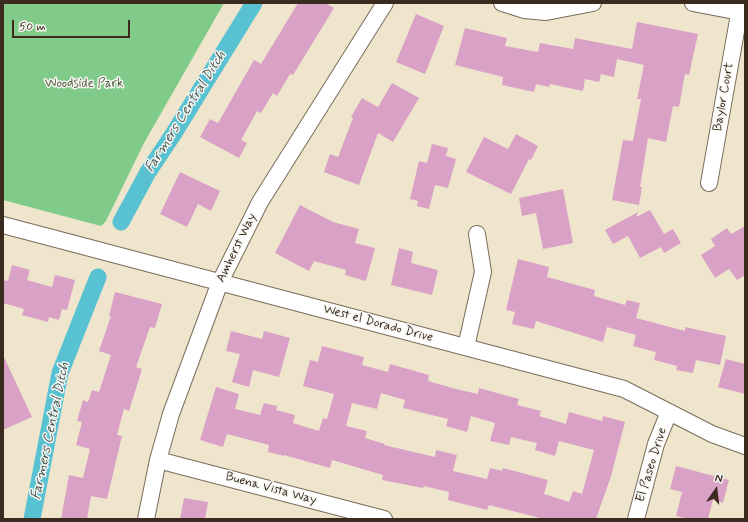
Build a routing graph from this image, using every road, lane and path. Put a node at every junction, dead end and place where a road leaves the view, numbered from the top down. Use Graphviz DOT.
graph roads {
  1 [pos="385,3"];
  2 [pos="502,3"];
  3 [pos="593,3"];
  4 [pos="693,3"];
  5 [pos="741,9"];
  6 [pos="709,183"];
  7 [pos="3,225"];
  8 [pos="477,234"];
  9 [pos="220,282"];
  10 [pos="466,347"];
  11 [pos="669,412"];
  12 [pos="745,446"];
  13 [pos="158,460"];
  14 [pos="146,519"];
  15 [pos="384,519"];
  16 [pos="636,519"];
  1 -- 9 [label="street, Amherst Way"];
  2 -- 3 [label="street"];
  4 -- 5 [label="street"];
  5 -- 6 [label="street, Baylor Court"];
  7 -- 9 [label="street, West el Dorado Drive"];
  8 -- 10 [label="street"];
  9 -- 10 [label="street, West el Dorado Drive"];
  9 -- 13 [label="street, Amherst Way"];
  10 -- 11 [label="street, West el Dorado Drive"];
  11 -- 12 [label="street, West el Dorado Drive"];
  11 -- 16 [label="street, El Paseo Drive"];
  13 -- 14 [label="street, Amherst Way"];
  13 -- 15 [label="street, Buena Vista Way"];
}
